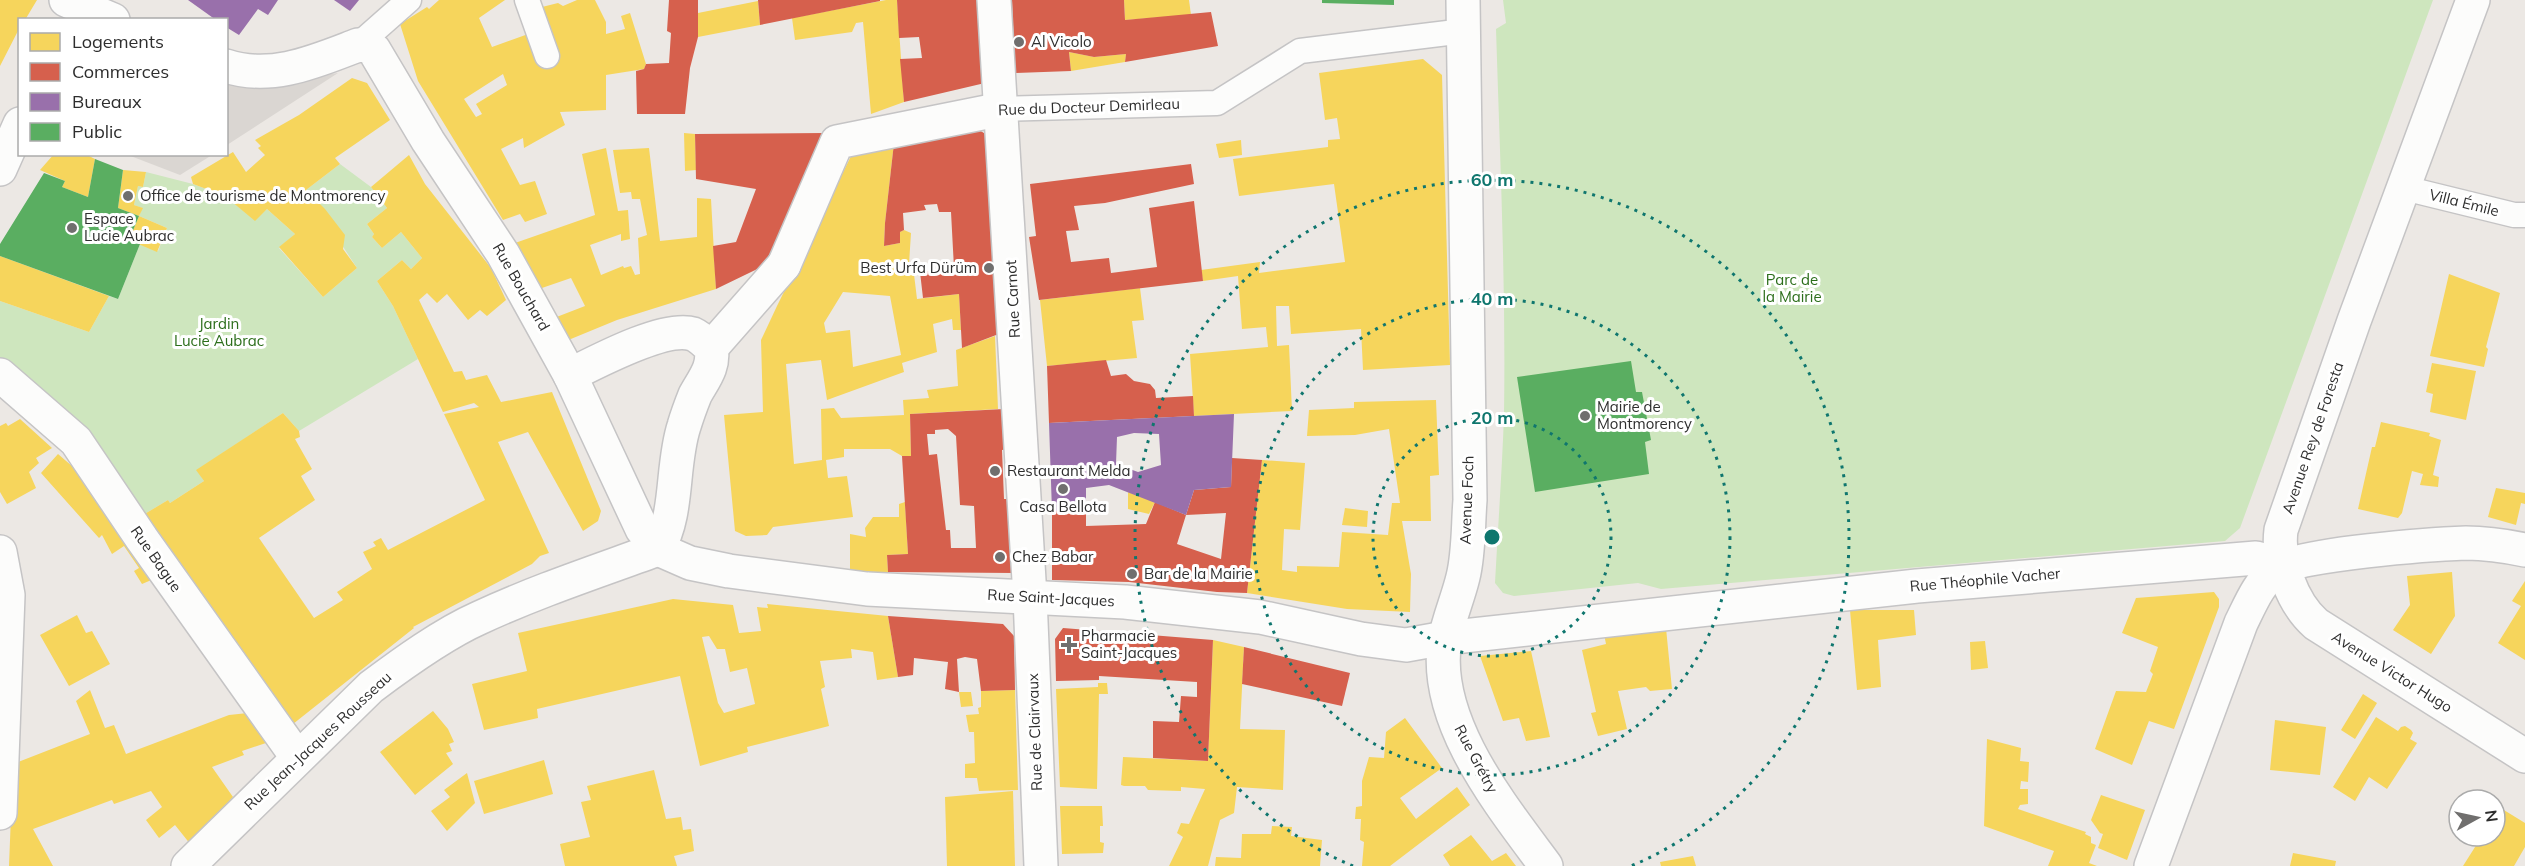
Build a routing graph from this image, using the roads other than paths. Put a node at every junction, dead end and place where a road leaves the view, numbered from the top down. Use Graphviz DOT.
graph roads {
  1 [pos="409,0"];
  2 [pos="527,0"];
  3 [pos="994,0"];
  4 [pos="2473,0"];
  5 [pos="68,7"];
  6 [pos="1464,16"];
  7 [pos="106,18"];
  8 [pos="358,45"];
  9 [pos="547,56"];
  10 [pos="228,66"];
  11 [pos="1002,109"];
  12 [pos="18,128"];
  13 [pos="0,169"];
  14 [pos="2404,188"];
  15 [pos="2525,215"];
  16 [pos="711,348"];
  17 [pos="0,375"];
  18 [pos="570,375"];
  19 [pos="658,549"];
  20 [pos="2525,550"];
  21 [pos="0,552"];
  22 [pos="2284,565"];
  23 [pos="1030,597"];
  24 [pos="1445,638"];
  25 [pos="2525,756"];
  26 [pos="297,758"];
  27 [pos="0,813"];
  28 [pos="188,866"];
  29 [pos="1041,866"];
  30 [pos="1546,866"];
  31 [pos="2151,866"];
  1 -- 8 [label="lane"];
  2 -- 9 [label="lane"];
  3 -- 11 [label="street, Rue Carnot"];
  4 -- 14 [label="street, Avenue Rey de Foresta"];
  5 -- 7 [label="street"];
  6 -- 11 [label="lane, Rue du Docteur Demirleau"];
  6 -- 24 [label="street, Avenue Foch"];
  8 -- 10 [label="street"];
  8 -- 18 [label="street, Rue Bouchard"];
  11 -- 16 [label="street, Rue du Docteur Demirleau"];
  11 -- 23 [label="street, Rue Carnot"];
  12 -- 13 [label="street"];
  14 -- 15 [label="lane, Villa Émile"];
  14 -- 22 [label="street, Avenue Rey de Foresta"];
  16 -- 18 [label="street"];
  16 -- 19 [label="street"];
  17 -- 26 [label="street, Rue Bague"];
  18 -- 19 [label="street, Rue Bouchard"];
  19 -- 23 [label="street, Rue Saint-Jacques"];
  19 -- 26 [label="street, Rue Jean-Jacques Rousseau"];
  20 -- 22 [label="street, Rue Théophile Vacher"];
  21 -- 27 [label="street"];
  22 -- 24 [label="street, Rue Théophile Vacher"];
  22 -- 25 [label="street, Avenue Victor Hugo"];
  22 -- 31 [label="street"];
  23 -- 24 [label="street, Rue Saint-Jacques"];
  23 -- 29 [label="street, Rue de Clairvaux"];
  24 -- 30 [label="street, Rue Grétry"];
  26 -- 28 [label="street, Rue Jean-Jacques Rousseau"];
}
